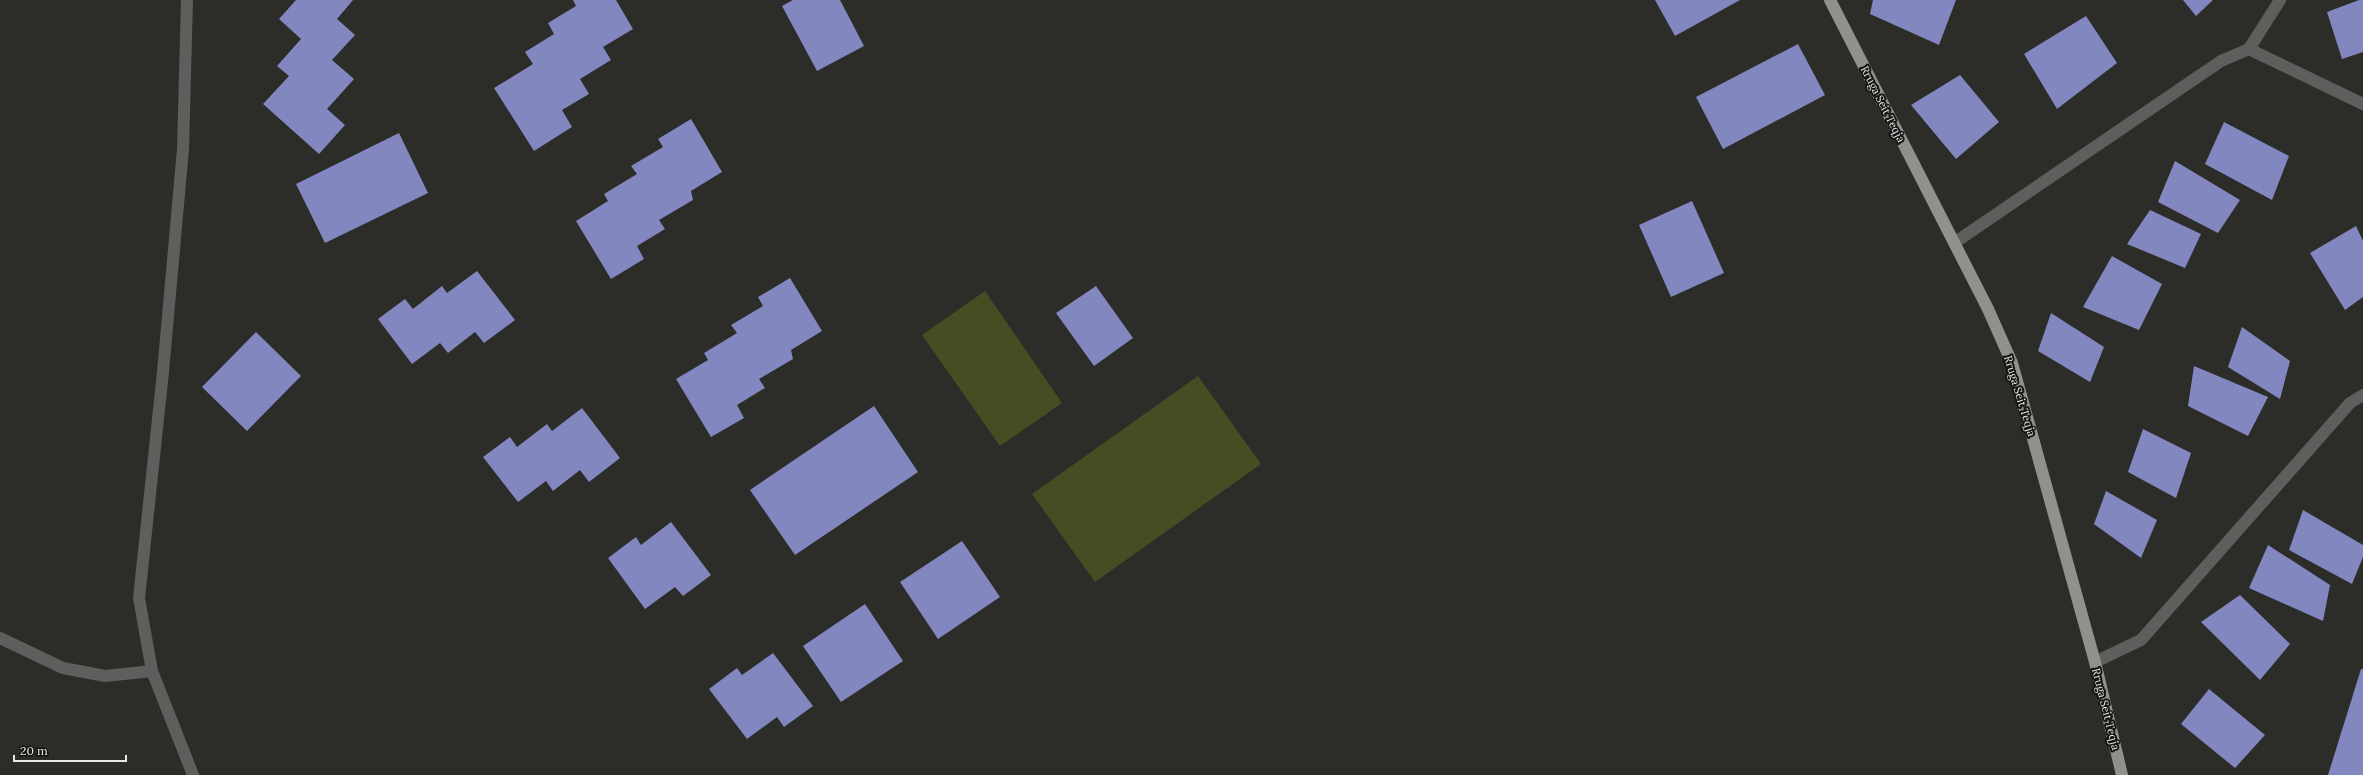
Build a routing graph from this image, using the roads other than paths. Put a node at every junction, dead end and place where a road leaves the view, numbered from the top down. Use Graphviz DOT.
graph roads {
  1 [pos="188,0"];
  2 [pos="1830,0"];
  3 [pos="2280,0"];
  4 [pos="2249,48"];
  5 [pos="2363,104"];
  6 [pos="1954,243"];
  7 [pos="2363,395"];
  8 [pos="0,638"];
  9 [pos="2095,662"];
  10 [pos="152,671"];
  11 [pos="193,775"];
  12 [pos="2122,775"];
  1 -- 10 [label="street"];
  2 -- 6 [label="main road, Rruga Seit Teqja"];
  3 -- 4 [label="street"];
  4 -- 5 [label="street"];
  4 -- 6 [label="street"];
  6 -- 9 [label="main road, Rruga Seit Teqja"];
  7 -- 9 [label="street"];
  8 -- 10 [label="street"];
  9 -- 12 [label="main road, Rruga Seit Teqja"];
  10 -- 11 [label="street"];
}
